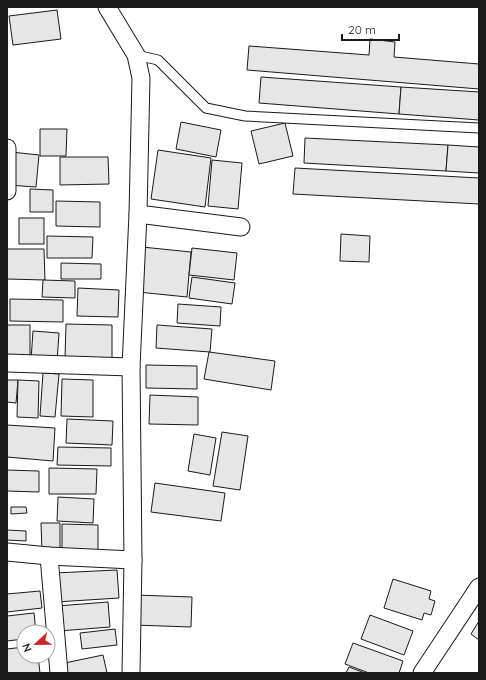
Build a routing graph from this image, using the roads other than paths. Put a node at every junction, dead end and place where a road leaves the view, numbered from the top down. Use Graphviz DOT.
graph roads {
  1 [pos="107,7"];
  2 [pos="136,55"];
  3 [pos="479,128"];
  4 [pos="7,148"];
  5 [pos="7,191"];
  6 [pos="138,214"];
  7 [pos="241,227"];
  8 [pos="7,363"];
  9 [pos="131,367"];
  10 [pos="7,552"];
  11 [pos="49,556"];
  12 [pos="133,560"];
  13 [pos="479,587"];
  14 [pos="59,673"];
  15 [pos="131,673"];
  16 [pos="422,673"];
  1 -- 2 [label="street"];
  2 -- 3 [label="lane"];
  2 -- 6 [label="street"];
  4 -- 5 [label="street"];
  6 -- 7 [label="street"];
  6 -- 9 [label="street"];
  8 -- 9 [label="street"];
  9 -- 12 [label="street"];
  10 -- 11 [label="street"];
  11 -- 12 [label="street"];
  11 -- 14 [label="street"];
  12 -- 15 [label="street"];
  13 -- 16 [label="street"];
}
